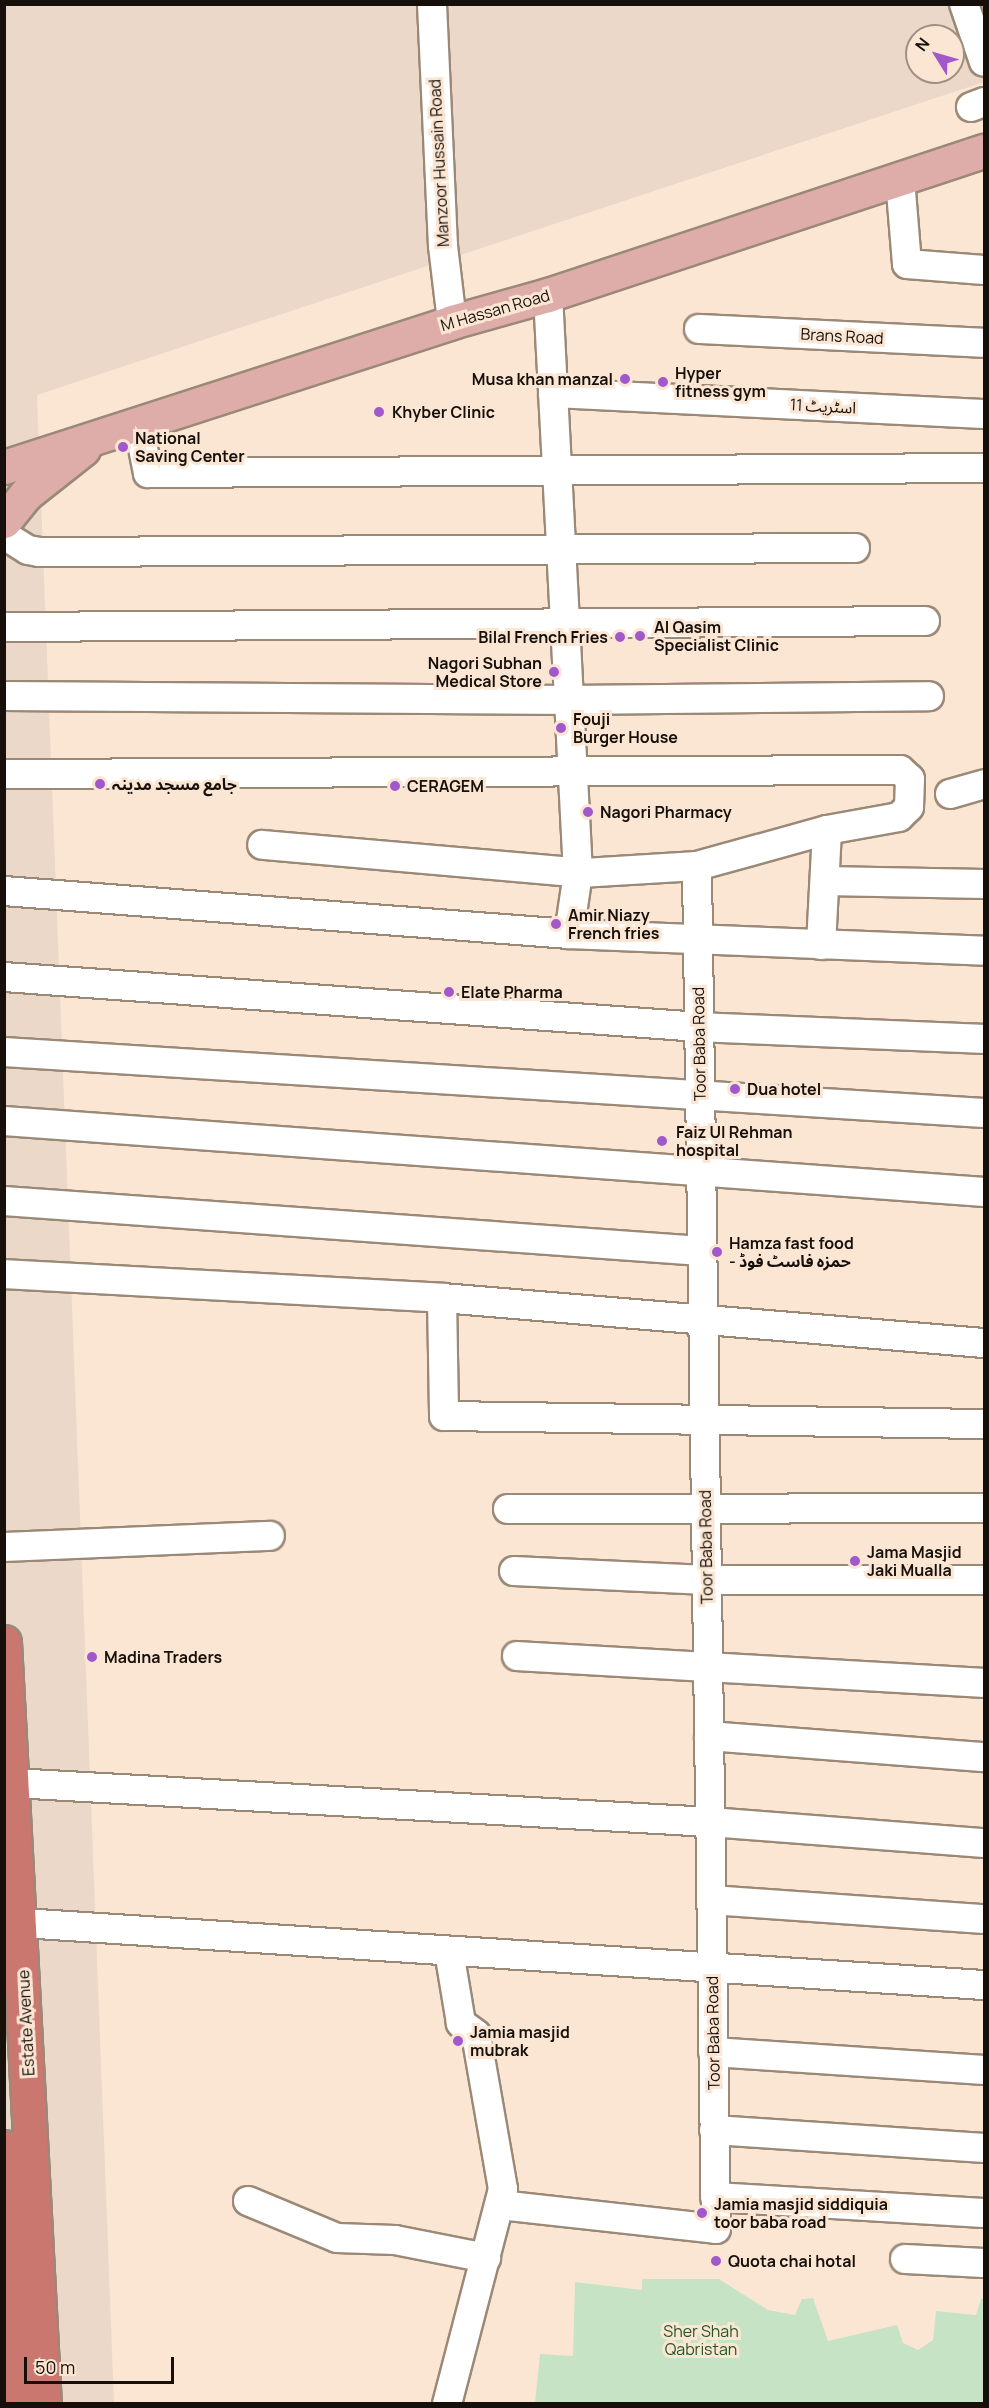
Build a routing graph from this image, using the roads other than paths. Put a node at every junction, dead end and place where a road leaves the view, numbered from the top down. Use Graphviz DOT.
graph roads {
  1 [pos="432,4"];
  2 [pos="964,4"];
  3 [pos="984,62"];
  4 [pos="984,151"];
  5 [pos="900,179"];
  6 [pos="984,270"];
  7 [pos="548,295"];
  8 [pos="452,322"];
  9 [pos="699,329"];
  10 [pos="984,343"];
  11 [pos="553,393"];
  12 [pos="984,414"];
  13 [pos="138,423"];
  14 [pos="102,436"];
  15 [pos="4,467"];
  16 [pos="984,468"];
  17 [pos="557,469"];
  18 [pos="4,521"];
  19 [pos="4,535"];
  20 [pos="561,548"];
  21 [pos="855,548"];
  22 [pos="925,621"];
  23 [pos="566,626"];
  24 [pos="4,627"];
  25 [pos="4,696"];
  26 [pos="929,696"];
  27 [pos="569,700"];
  28 [pos="573,772"];
  29 [pos="4,774"];
  30 [pos="984,784"];
  31 [pos="950,794"];
  32 [pos="827,830"];
  33 [pos="262,845"];
  34 [pos="697,866"];
  35 [pos="578,873"];
  36 [pos="825,881"];
  37 [pos="984,884"];
  38 [pos="4,891"];
  39 [pos="568,934"];
  40 [pos="698,941"];
  41 [pos="821,945"];
  42 [pos="984,951"];
  43 [pos="4,977"];
  44 [pos="699,1027"];
  45 [pos="984,1039"];
  46 [pos="4,1052"];
  47 [pos="700,1096"];
  48 [pos="984,1113"];
  49 [pos="4,1121"];
  50 [pos="700,1171"];
  51 [pos="984,1192"];
  52 [pos="4,1201"];
  53 [pos="701,1251"];
  54 [pos="4,1274"];
  55 [pos="442,1298"];
  56 [pos="702,1318"];
  57 [pos="984,1343"];
  58 [pos="705,1419"];
  59 [pos="984,1424"];
  60 [pos="984,1508"];
  61 [pos="508,1509"];
  62 [pos="706,1509"];
  63 [pos="270,1536"];
  64 [pos="4,1547"];
  65 [pos="514,1571"];
  66 [pos="707,1580"];
  67 [pos="984,1581"];
  68 [pos="4,1642"];
  69 [pos="517,1656"];
  70 [pos="708,1669"];
  71 [pos="984,1683"];
  72 [pos="709,1736"];
  73 [pos="984,1757"];
  74 [pos="13,1783"];
  75 [pos="710,1822"];
  76 [pos="984,1843"];
  77 [pos="711,1900"];
  78 [pos="984,1919"];
  79 [pos="22,1923"];
  80 [pos="449,1952"];
  81 [pos="712,1969"];
  82 [pos="984,1985"];
  83 [pos="713,2052"];
  84 [pos="984,2070"];
  85 [pos="714,2130"];
  86 [pos="4,2147"];
  87 [pos="984,2148"];
  88 [pos="715,2197"];
  89 [pos="248,2201"];
  90 [pos="500,2205"];
  91 [pos="984,2213"];
  92 [pos="486,2258"];
  93 [pos="906,2259"];
  94 [pos="984,2263"];
  95 [pos="20,2403"];
  96 [pos="44,2403"];
  97 [pos="447,2403"];
  1 -- 8 [label="street, Manzoor Hussain Road"];
  2 -- 3 [label="street"];
  4 -- 5 [label="main road, M Hassan Road"];
  5 -- 6 [label="street"];
  5 -- 7 [label="main road, M Hassan Road"];
  7 -- 8 [label="main road, M Hassan Road"];
  7 -- 11 [label="street"];
  8 -- 13 [label="main road, M Hassan Road"];
  9 -- 10 [label="street, Brans Road"];
  11 -- 12 [label="street, اسٹریٹ 11"];
  11 -- 17 [label="street"];
  13 -- 14 [label="main road, M Hassan Road"];
  13 -- 17 [label="street"];
  14 -- 15 [label="main road, M Hassan Road"];
  14 -- 18 [label="main road"];
  16 -- 17 [label="street"];
  17 -- 20 [label="street"];
  19 -- 20 [label="street"];
  20 -- 21 [label="street"];
  20 -- 23 [label="street"];
  22 -- 23 [label="street"];
  23 -- 24 [label="street"];
  23 -- 27 [label="street"];
  25 -- 27 [label="street"];
  26 -- 27 [label="street"];
  27 -- 28 [label="street"];
  28 -- 29 [label="street"];
  28 -- 32 [label="street"];
  28 -- 35 [label="street"];
  30 -- 31 [label="street"];
  32 -- 34 [label="street"];
  32 -- 36 [label="street"];
  33 -- 35 [label="street"];
  34 -- 35 [label="street"];
  34 -- 40 [label="street, Toor Baba Road"];
  35 -- 39 [label="street"];
  36 -- 37 [label="street"];
  36 -- 41 [label="street"];
  38 -- 39 [label="street"];
  39 -- 40 [label="street"];
  40 -- 41 [label="street"];
  40 -- 44 [label="street, Toor Baba Road"];
  41 -- 42 [label="street"];
  43 -- 44 [label="street"];
  44 -- 45 [label="street"];
  44 -- 47 [label="street, Toor Baba Road"];
  46 -- 47 [label="street"];
  47 -- 48 [label="street"];
  47 -- 50 [label="street, Toor Baba Road"];
  49 -- 50 [label="street"];
  50 -- 51 [label="street"];
  50 -- 53 [label="street, Toor Baba Road"];
  52 -- 53 [label="street"];
  53 -- 56 [label="street, Toor Baba Road"];
  54 -- 55 [label="street"];
  55 -- 56 [label="street"];
  55 -- 58 [label="street"];
  56 -- 57 [label="street"];
  56 -- 58 [label="street, Toor Baba Road"];
  58 -- 59 [label="street"];
  58 -- 62 [label="street, Toor Baba Road"];
  60 -- 62 [label="street"];
  61 -- 62 [label="street"];
  62 -- 66 [label="street, Toor Baba Road"];
  63 -- 64 [label="street"];
  65 -- 66 [label="street"];
  66 -- 67 [label="street"];
  66 -- 70 [label="street, Toor Baba Road"];
  68 -- 74 [label="highway, Estate Avenue"];
  69 -- 70 [label="street"];
  70 -- 71 [label="street"];
  70 -- 72 [label="street, Toor Baba Road"];
  72 -- 73 [label="street"];
  72 -- 75 [label="street, Toor Baba Road"];
  74 -- 75 [label="street"];
  74 -- 79 [label="highway, Estate Avenue"];
  75 -- 76 [label="street"];
  75 -- 77 [label="street, Toor Baba Road"];
  77 -- 78 [label="street"];
  77 -- 81 [label="street, Toor Baba Road"];
  79 -- 80 [label="street"];
  79 -- 96 [label="highway, Estate Avenue"];
  80 -- 81 [label="street"];
  80 -- 90 [label="street"];
  81 -- 82 [label="street"];
  81 -- 83 [label="street, Toor Baba Road"];
  83 -- 84 [label="street"];
  83 -- 85 [label="street, Toor Baba Road"];
  85 -- 87 [label="street"];
  85 -- 88 [label="street, Toor Baba Road"];
  86 -- 95 [label="highway"];
  88 -- 90 [label="street, Toor Baba Road"];
  88 -- 91 [label="street"];
  89 -- 92 [label="street"];
  90 -- 92 [label="street"];
  92 -- 97 [label="street"];
  93 -- 94 [label="street"];
}
